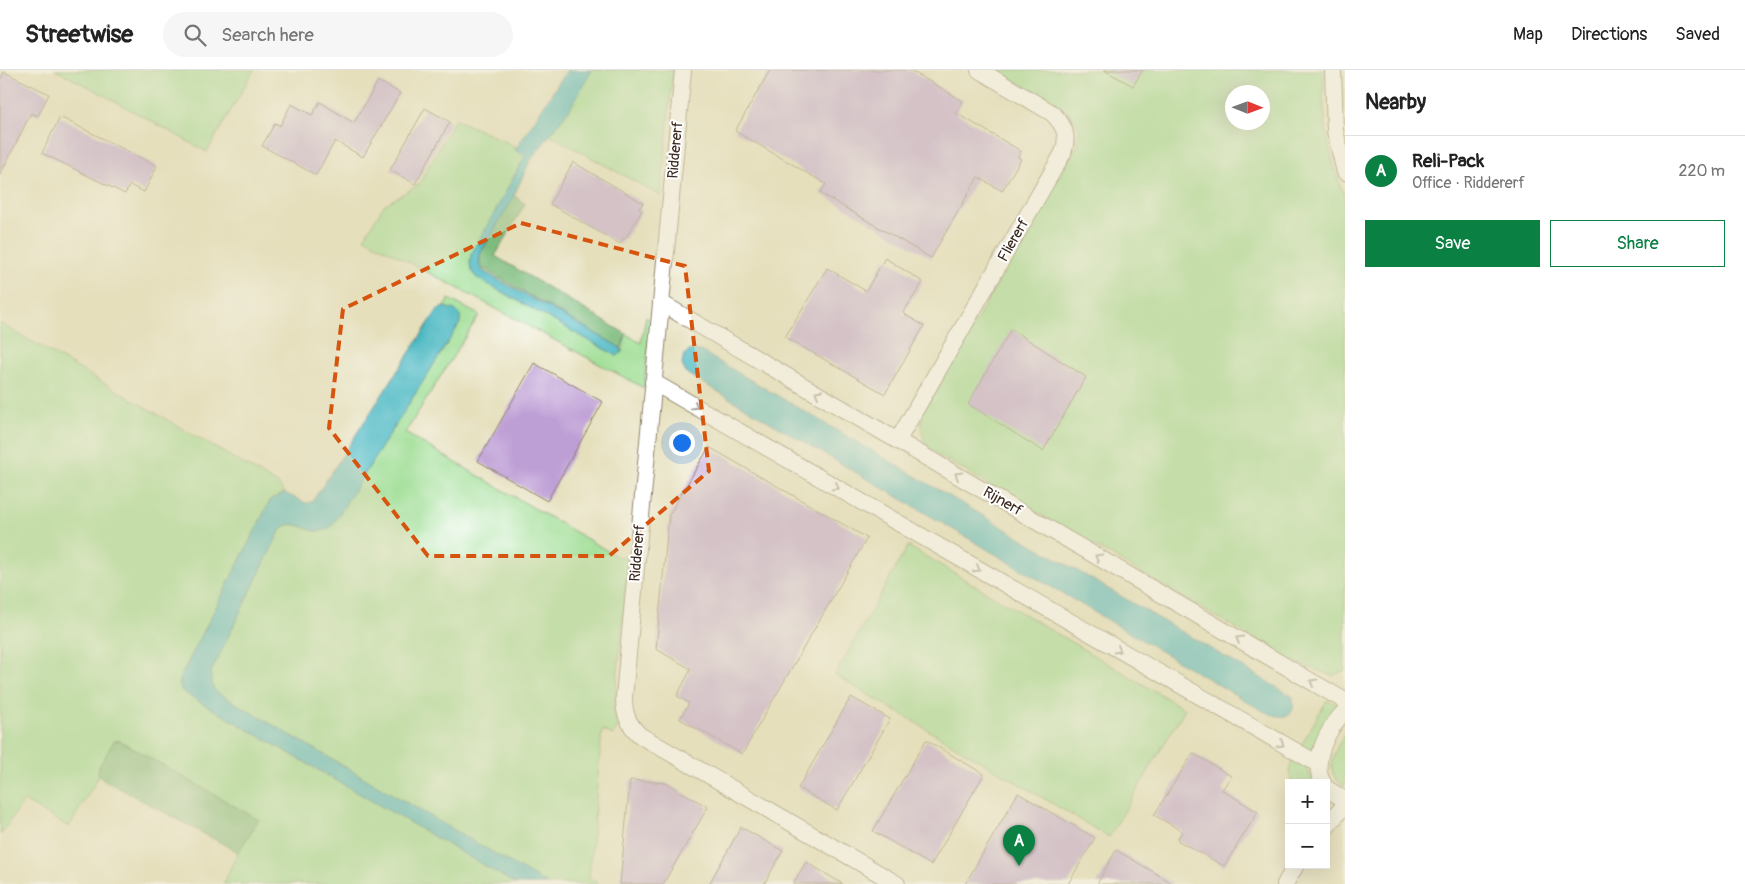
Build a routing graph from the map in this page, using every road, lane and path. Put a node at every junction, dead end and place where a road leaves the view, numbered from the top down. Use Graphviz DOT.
graph roads {
  1 [pos="683,70"];
  2 [pos="979,70"];
  3 [pos="1333,70"];
  4 [pos="1345,172"];
  5 [pos="661,303"];
  6 [pos="653,382"];
  7 [pos="898,440"];
  8 [pos="1345,701"];
  9 [pos="1345,711"];
  10 [pos="1318,764"];
  11 [pos="1322,779"];
  12 [pos="1330,791"];
  13 [pos="1345,800"];
  14 [pos="1345,804"];
  15 [pos="1329,824"];
  16 [pos="1294,869"];
  17 [pos="897,884"];
  18 [pos="1285,884"];
  1 -- 5 [label="street, Riddererf"];
  2 -- 7 [label="street, Fliererf"];
  3 -- 4 [label="street"];
  5 -- 6 [label="street, Riddererf"];
  7 -- 5 [label="street, Rijnerf, one-way"];
  6 -- 10 [label="street, one-way"];
  6 -- 17 [label="street, Riddererf"];
  8 -- 7 [label="street, Rijnerf, one-way"];
  9 -- 10 [label="street"];
  10 -- 11 [label="street"];
  12 -- 13 [label="street"];
  14 -- 15 [label="street"];
  16 -- 18 [label="street"];
}
